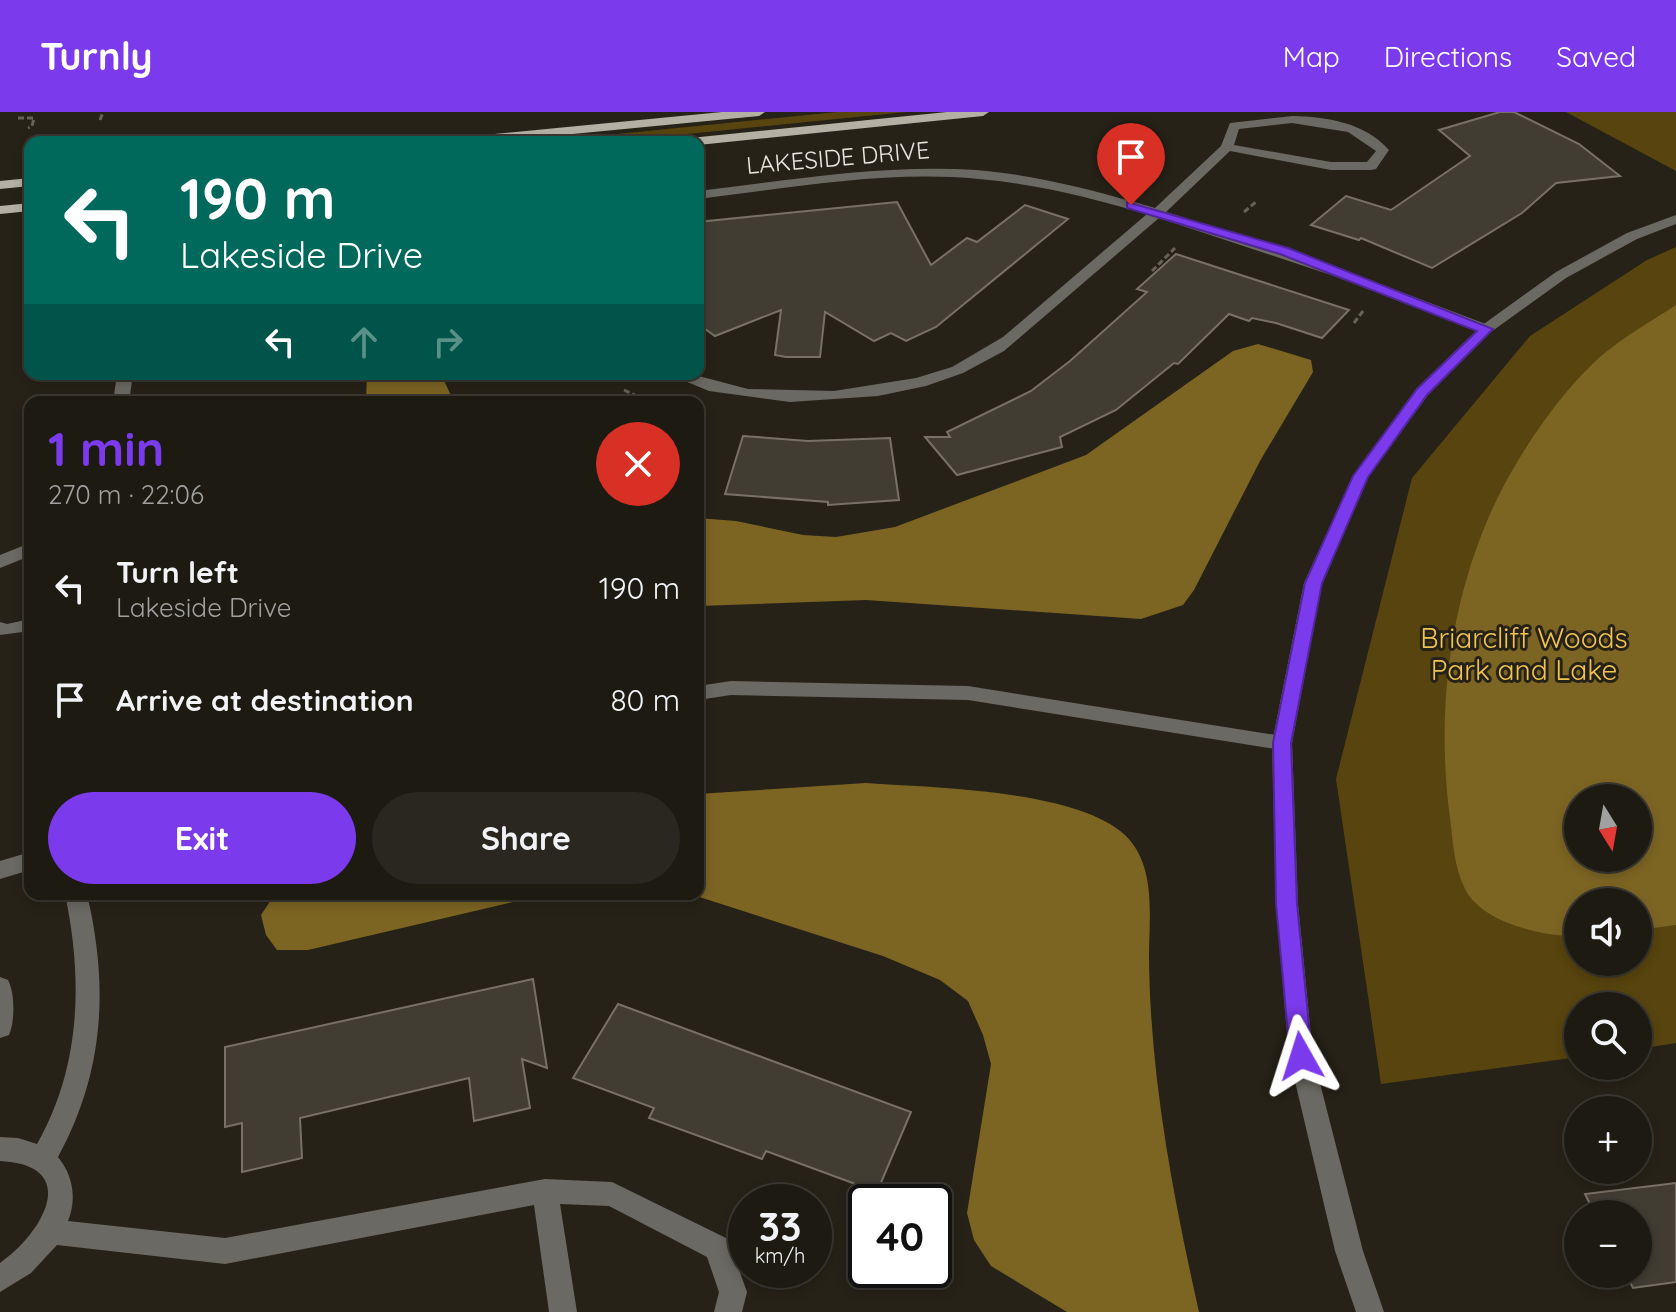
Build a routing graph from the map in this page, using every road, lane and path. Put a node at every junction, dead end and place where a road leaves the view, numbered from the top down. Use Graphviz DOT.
graph roads {
  1 [pos="103,112"];
  2 [pos="759,112"];
  3 [pos="983,112"];
  4 [pos="18,118"];
  5 [pos="100,120"];
  6 [pos="28,128"];
  7 [pos="514,136"];
  8 [pos="704,141"];
  9 [pos="1227,147"];
  10 [pos="1122,162"];
  11 [pos="1157,163"];
  12 [pos="24,183"];
  13 [pos="0,185"];
  14 [pos="704,194"];
  15 [pos="24,208"];
  16 [pos="0,210"];
  17 [pos="1156,212"];
  18 [pos="1676,219"];
  19 [pos="1187,251"];
  20 [pos="1152,271"];
  21 [pos="1486,329"];
  22 [pos="688,380"];
  23 [pos="624,390"];
  24 [pos="637,396"];
  25 [pos="24,552"];
  26 [pos="0,562"];
  27 [pos="24,626"];
  28 [pos="0,628"];
  29 [pos="704,692"];
  30 [pos="1282,743"];
  31 [pos="24,863"];
  32 [pos="0,870"];
  33 [pos="77,900"];
  34 [pos="0,987"];
  35 [pos="0,1028"];
  36 [pos="0,1149"];
  37 [pos="43,1159"];
  38 [pos="545,1191"];
  39 [pos="50,1232"];
  40 [pos="0,1279"];
  41 [pos="563,1312"];
  42 [pos="728,1312"];
  43 [pos="1370,1312"];
  1 -- 5 [label="path"];
  2 -- 7 [label="main road"];
  3 -- 8 [label="main road"];
  4 -- 6 [label="path"];
  9 -- 9 [label="street"];
  9 -- 17 [label="street"];
  10 -- 11 [label="path"];
  12 -- 13 [label="main road"];
  14 -- 17 [label="street, LAKESIDE DRIVE"];
  15 -- 16 [label="main road"];
  17 -- 21 [label="street, LAKESIDE DRIVE"];
  17 -- 22 [label="street"];
  18 -- 21 [label="street"];
  19 -- 20 [label="path"];
  21 -- 30 [label="street"];
  23 -- 24 [label="path"];
  25 -- 26 [label="street"];
  27 -- 28 [label="street"];
  29 -- 30 [label="street"];
  30 -- 43 [label="street"];
  31 -- 32 [label="street"];
  33 -- 37 [label="street"];
  34 -- 35 [label="street"];
  36 -- 37 [label="street"];
  37 -- 39 [label="street"];
  38 -- 39 [label="street"];
  38 -- 41 [label="street"];
  38 -- 42 [label="street"];
  39 -- 40 [label="street"];
}
